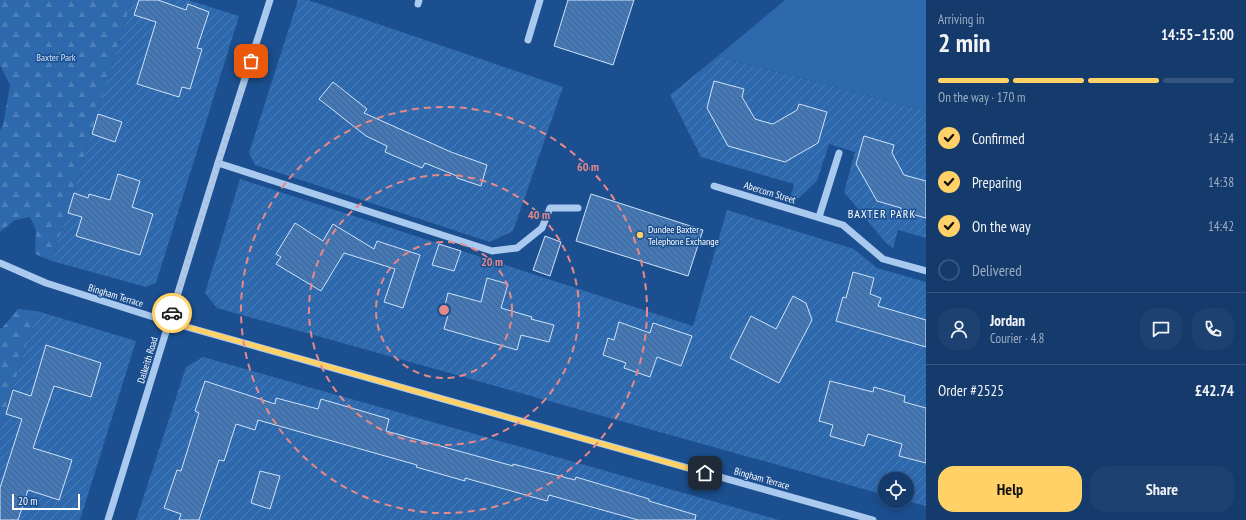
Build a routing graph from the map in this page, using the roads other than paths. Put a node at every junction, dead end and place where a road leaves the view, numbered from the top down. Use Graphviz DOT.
graph roads {
  1 [pos="270,0"];
  2 [pos="540,0"];
  3 [pos="528,40"];
  4 [pos="840,153"];
  5 [pos="218,163"];
  6 [pos="714,186"];
  7 [pos="578,208"];
  8 [pos="819,217"];
  9 [pos="0,263"];
  10 [pos="926,271"];
  11 [pos="170,322"];
  12 [pos="108,520"];
  13 [pos="873,520"];
  1 -- 5 [label="street, Dalkeith Road"];
  2 -- 3 [label="street"];
  4 -- 8 [label="street"];
  5 -- 7 [label="street"];
  5 -- 11 [label="street, Dalkeith Road"];
  6 -- 8 [label="street, Abercorn Street"];
  8 -- 10 [label="street, Abercorn Street"];
  9 -- 11 [label="street, Bingham Terrace"];
  11 -- 12 [label="street, Dalkeith Road"];
  11 -- 13 [label="street, Bingham Terrace"];
}
